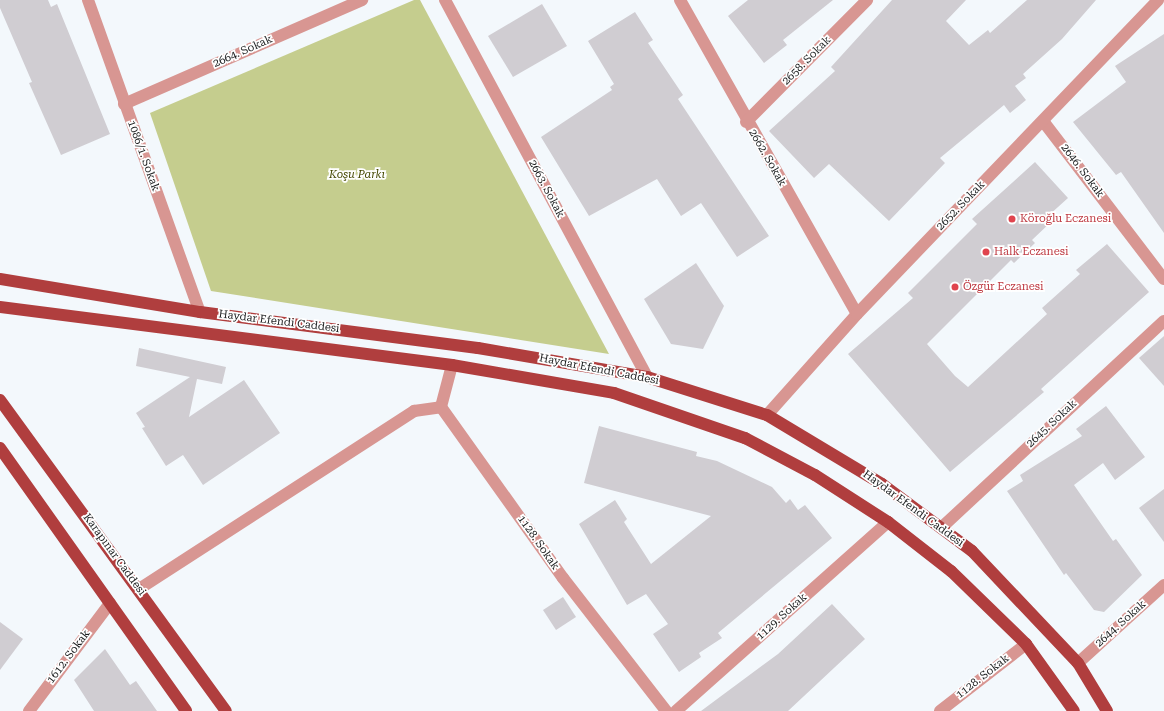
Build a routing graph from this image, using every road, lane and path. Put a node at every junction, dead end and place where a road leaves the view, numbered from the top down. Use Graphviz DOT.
graph roads {
  1 [pos="88,0"];
  2 [pos="362,0"];
  3 [pos="445,0"];
  4 [pos="680,0"];
  5 [pos="867,0"];
  6 [pos="1158,0"];
  7 [pos="1162,0"];
  8 [pos="1164,2"];
  9 [pos="124,104"];
  10 [pos="1043,121"];
  11 [pos="746,122"];
  12 [pos="0,278"];
  13 [pos="1164,279"];
  14 [pos="0,308"];
  15 [pos="200,312"];
  16 [pos="857,314"];
  17 [pos="1164,321"];
  18 [pos="452,364"];
  19 [pos="647,378"];
  20 [pos="0,400"];
  21 [pos="442,407"];
  22 [pos="767,415"];
  23 [pos="0,448"];
  24 [pos="888,522"];
  25 [pos="941,528"];
  26 [pos="1164,585"];
  27 [pos="139,589"];
  28 [pos="110,603"];
  29 [pos="1026,644"];
  30 [pos="1078,663"];
  31 [pos="29,711"];
  32 [pos="186,711"];
  33 [pos="226,711"];
  34 [pos="666,711"];
  35 [pos="676,711"];
  36 [pos="940,711"];
  37 [pos="1074,711"];
  38 [pos="1107,711"];
  1 -- 9 [label="street, 1086/1. Sokak"];
  2 -- 9 [label="street, 2664. Sokak"];
  3 -- 19 [label="street, 2663. Sokak"];
  4 -- 11 [label="street, 2662. Sokak"];
  5 -- 11 [label="street, 2658. Sokak"];
  6 -- 10 [label="street, 2652. Sokak"];
  7 -- 8 [label="street"];
  9 -- 15 [label="street, 1086/1. Sokak"];
  10 -- 13 [label="street, 2646. Sokak"];
  10 -- 16 [label="street, 2652. Sokak"];
  11 -- 16 [label="street, 2662. Sokak"];
  12 -- 15 [label="main road, Haydar Efendi Caddesi"];
  14 -- 18 [label="main road, Haydar Efendi Caddesi"];
  15 -- 19 [label="main road, Haydar Efendi Caddesi"];
  16 -- 22 [label="street, 2652. Sokak"];
  17 -- 25 [label="street, 2645. Sokak"];
  18 -- 21 [label="street"];
  18 -- 24 [label="main road, Haydar Efendi Caddesi"];
  19 -- 22 [label="main road, Haydar Efendi Caddesi"];
  20 -- 27 [label="main road, Karapınar Caddesi"];
  21 -- 27 [label="street"];
  21 -- 34 [label="street, 1128. Sokak"];
  22 -- 25 [label="main road, Haydar Efendi Caddesi"];
  23 -- 28 [label="main road"];
  24 -- 29 [label="main road, Haydar Efendi Caddesi"];
  24 -- 35 [label="street, 1129. Sokak"];
  25 -- 30 [label="main road, Haydar Efendi Caddesi"];
  26 -- 30 [label="street, 2644. Sokak"];
  27 -- 33 [label="main road, Karapınar Caddesi"];
  28 -- 31 [label="street, 1612. Sokak"];
  28 -- 32 [label="main road"];
  29 -- 36 [label="street, 1128. Sokak"];
  29 -- 37 [label="main road, Haydar Efendi Caddesi"];
  30 -- 38 [label="main road, Haydar Efendi Caddesi"];
}
